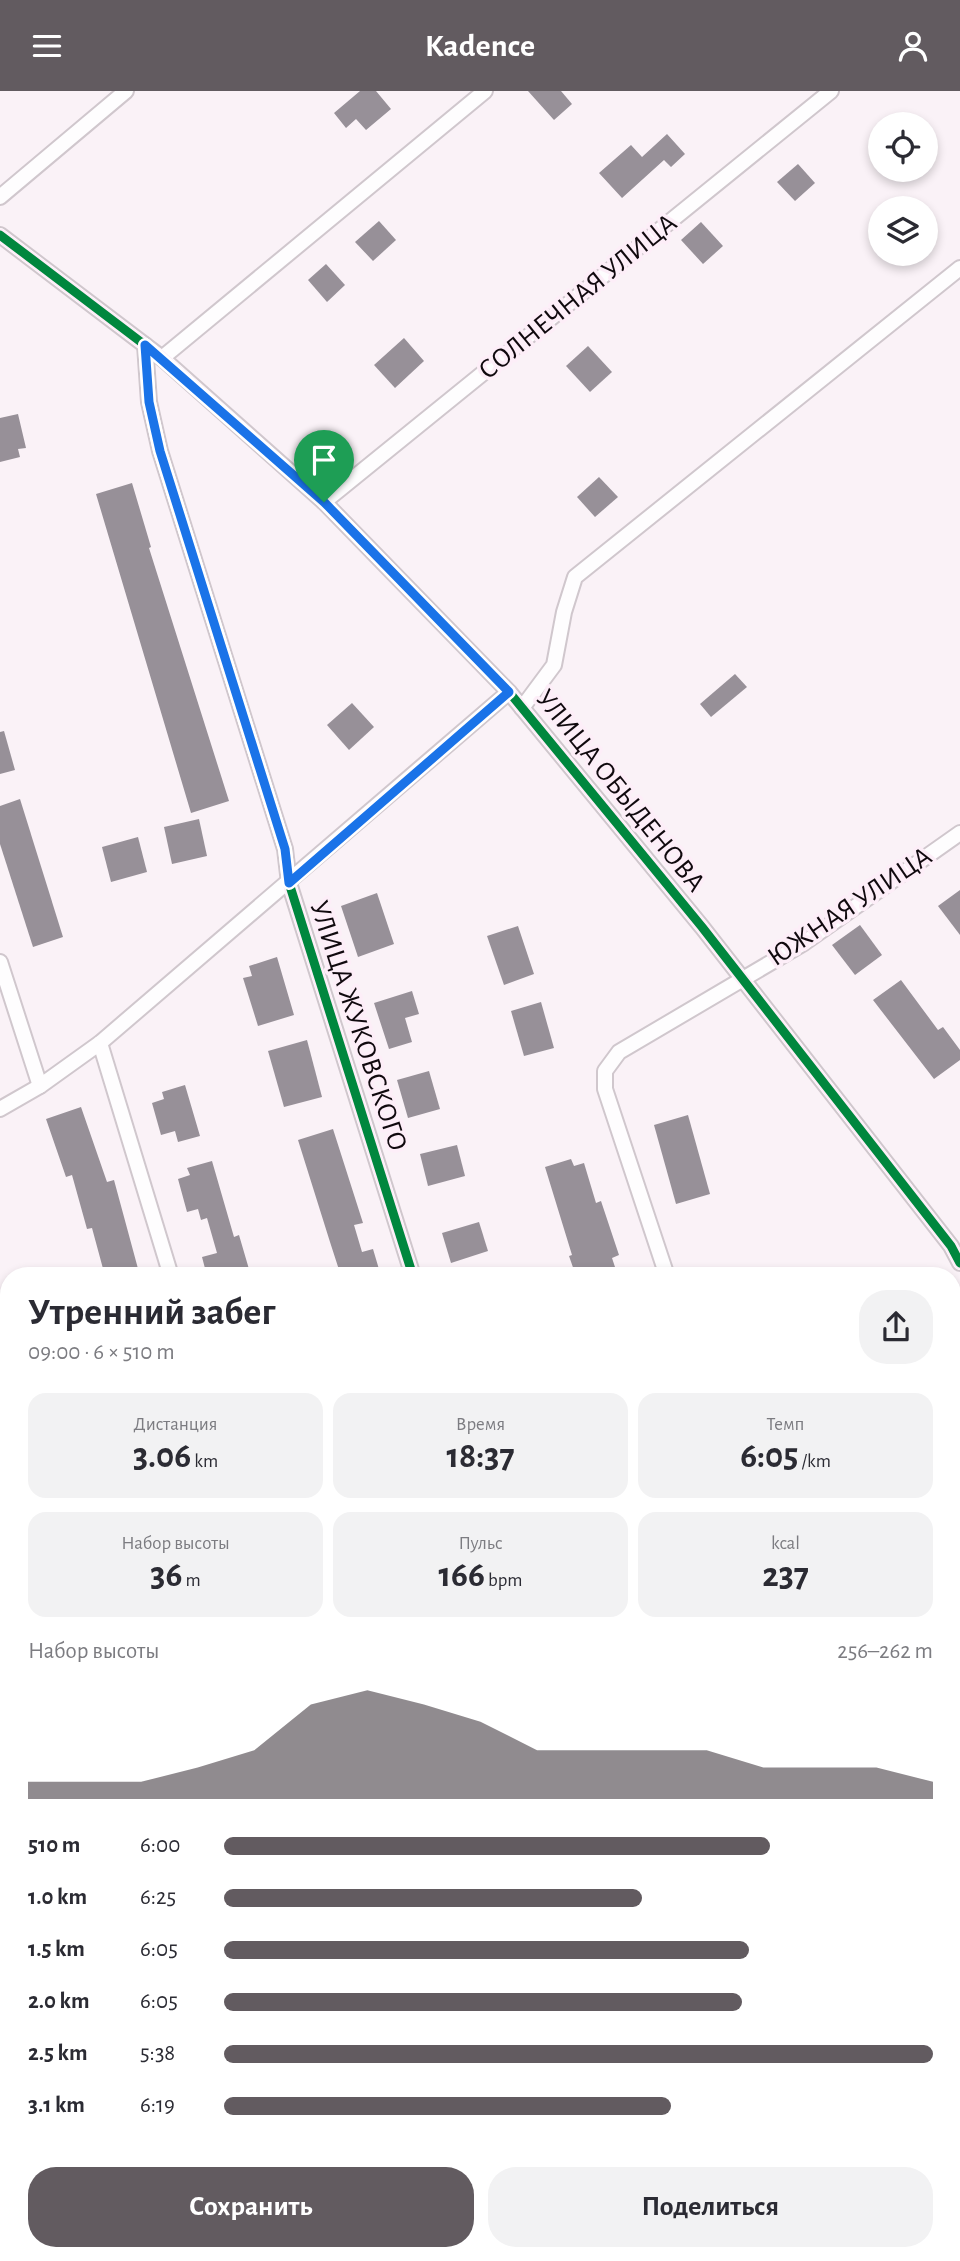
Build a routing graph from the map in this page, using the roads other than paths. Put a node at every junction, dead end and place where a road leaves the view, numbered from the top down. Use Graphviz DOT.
graph roads {
  1 [pos="126,91"];
  2 [pos="485,91"];
  3 [pos="831,91"];
  4 [pos="0,197"];
  5 [pos="0,235"];
  6 [pos="960,268"];
  7 [pos="145,345"];
  8 [pos="162,358"];
  9 [pos="324,502"];
  10 [pos="509,692"];
  11 [pos="522,708"];
  12 [pos="960,833"];
  13 [pos="289,883"];
  14 [pos="0,962"];
  15 [pos="743,979"];
  16 [pos="100,1043"];
  17 [pos="40,1086"];
  18 [pos="0,1109"];
  19 [pos="960,1263"];
  20 [pos="168,1267"];
  21 [pos="410,1267"];
  22 [pos="664,1267"];
  1 -- 4 [label="street"];
  2 -- 8 [label="street"];
  3 -- 9 [label="street, СОЛНЕЧНАЯ УЛИЦА"];
  5 -- 7 [label="street, УЛИЦА ОБЫДЕНОВА"];
  6 -- 11 [label="street"];
  7 -- 8 [label="street, УЛИЦА ОБЫДЕНОВА"];
  7 -- 13 [label="street, УЛИЦА ЖУКОВСКОГО"];
  8 -- 9 [label="street, УЛИЦА ОБЫДЕНОВА"];
  9 -- 10 [label="street, УЛИЦА ОБЫДЕНОВА"];
  10 -- 11 [label="street, УЛИЦА ОБЫДЕНОВА"];
  10 -- 13 [label="street"];
  11 -- 15 [label="street, УЛИЦА ОБЫДЕНОВА"];
  12 -- 15 [label="street, ЮЖНАЯ УЛИЦА"];
  13 -- 16 [label="street"];
  13 -- 21 [label="street, УЛИЦА ЖУКОВСКОГО"];
  14 -- 17 [label="street"];
  15 -- 19 [label="street, УЛИЦА ОБЫДЕНОВА"];
  15 -- 22 [label="street, ЮЖНАЯ УЛИЦА"];
  16 -- 17 [label="street"];
  16 -- 20 [label="street"];
  17 -- 18 [label="street"];
}
